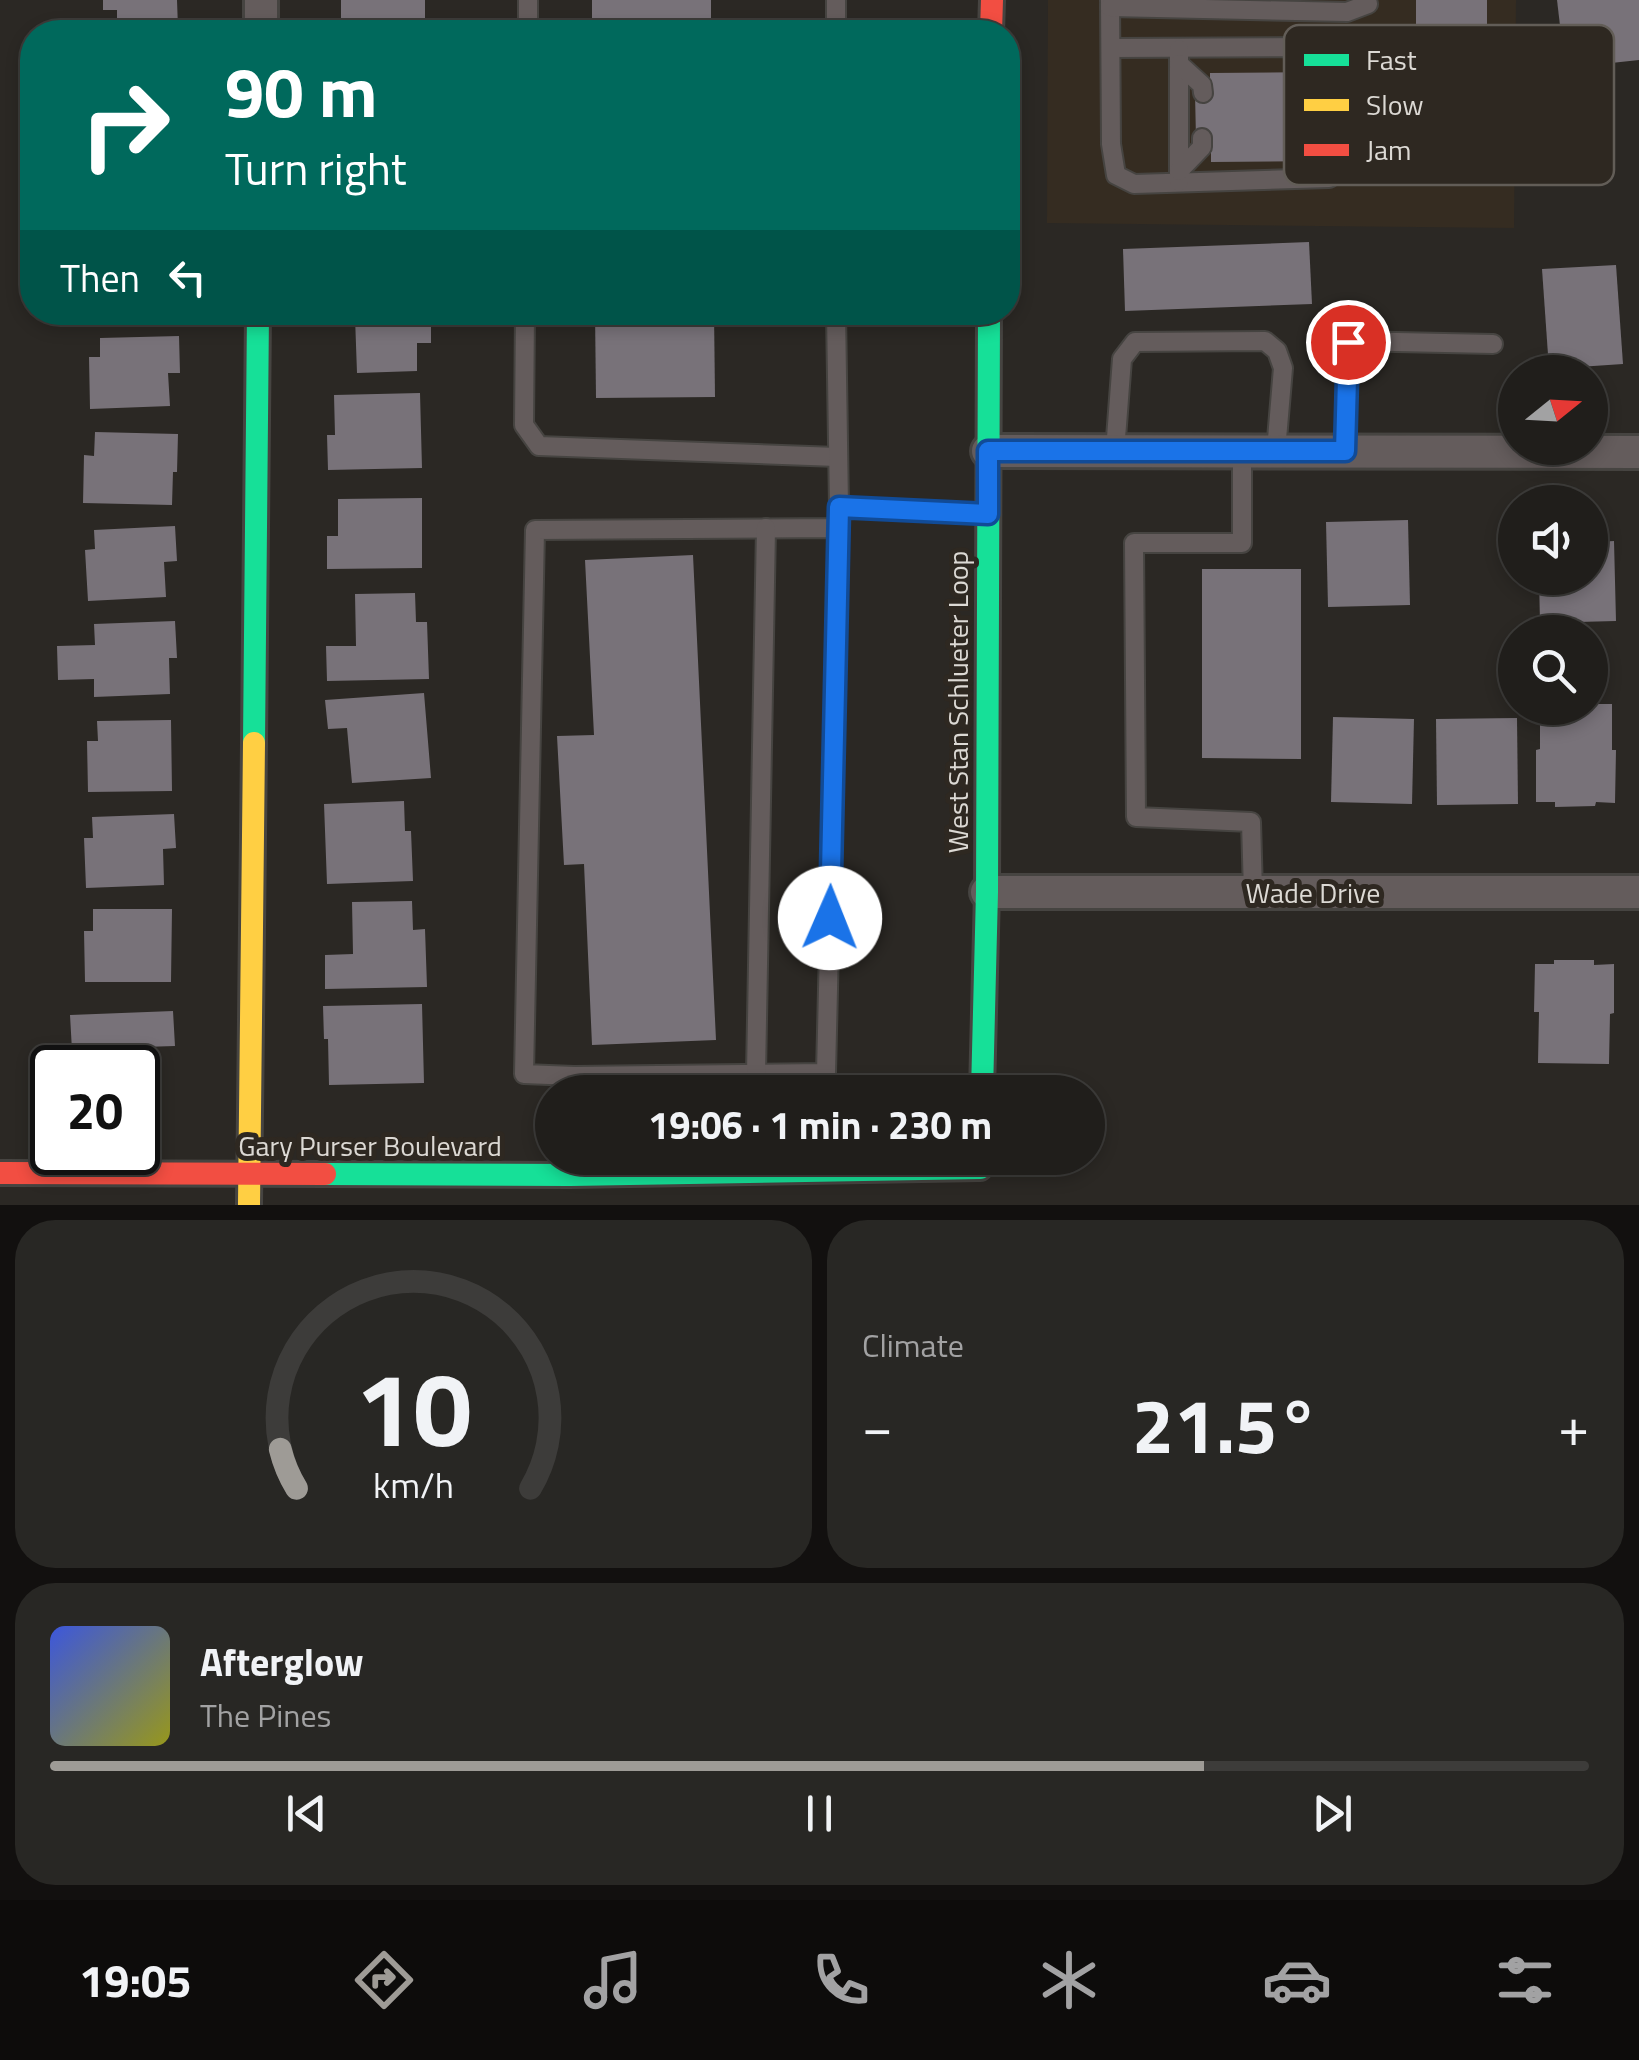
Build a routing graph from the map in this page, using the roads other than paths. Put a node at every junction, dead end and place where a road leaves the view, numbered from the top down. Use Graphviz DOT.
graph roads {
  1 [pos="1368,0"];
  2 [pos="1110,3"];
  3 [pos="1111,48"];
  4 [pos="1284,49"];
  5 [pos="1179,56"];
  6 [pos="1203,93"];
  7 [pos="1202,138"];
  8 [pos="1179,177"];
  9 [pos="1284,178"];
  10 [pos="258,325"];
  11 [pos="525,325"];
  12 [pos="836,325"];
  13 [pos="989,325"];
  14 [pos="1493,344"];
  15 [pos="988,451"];
  16 [pos="1115,451"];
  17 [pos="1276,451"];
  18 [pos="1345,451"];
  19 [pos="1242,452"];
  20 [pos="1639,452"];
  21 [pos="836,457"];
  22 [pos="839,507"];
  23 [pos="988,514"];
  24 [pos="766,528"];
  25 [pos="839,528"];
  26 [pos="987,892"];
  27 [pos="1253,892"];
  28 [pos="1639,892"];
  29 [pos="756,1074"];
  30 [pos="738,1075"];
  31 [pos="982,1075"];
  32 [pos="535,1076"];
  33 [pos="535,1167"];
  34 [pos="0,1172"];
  35 [pos="249,1174"];
  36 [pos="248,1205"];
  1 -- 2 [label="lane"];
  2 -- 3 [label="lane"];
  3 -- 5 [label="lane"];
  3 -- 8 [label="lane"];
  4 -- 5 [label="lane"];
  5 -- 6 [label="lane"];
  5 -- 8 [label="lane"];
  7 -- 8 [label="lane"];
  8 -- 9 [label="lane"];
  10 -- 35 [label="street"];
  11 -- 21 [label="lane"];
  12 -- 21 [label="lane"];
  13 -- 15 [label="street, West Stan Schlueter Loop"];
  14 -- 18 [label="lane"];
  15 -- 16 [label="street"];
  15 -- 23 [label="street, West Stan Schlueter Loop"];
  16 -- 17 [label="lane"];
  16 -- 19 [label="street"];
  17 -- 18 [label="street"];
  17 -- 19 [label="street"];
  18 -- 20 [label="street"];
  19 -- 27 [label="lane"];
  21 -- 22 [label="lane"];
  22 -- 23 [label="lane"];
  22 -- 25 [label="lane"];
  23 -- 26 [label="street, West Stan Schlueter Loop"];
  24 -- 25 [label="lane"];
  24 -- 29 [label="lane"];
  24 -- 32 [label="lane"];
  25 -- 29 [label="lane"];
  26 -- 27 [label="street, Wade Drive"];
  26 -- 31 [label="street, West Stan Schlueter Loop"];
  27 -- 28 [label="street, Wade Drive"];
  29 -- 30 [label="lane"];
  33 -- 35 [label="street, Gary Purser Boulevard"];
  34 -- 35 [label="street, Gary Purser Boulevard"];
  35 -- 36 [label="street"];
}
